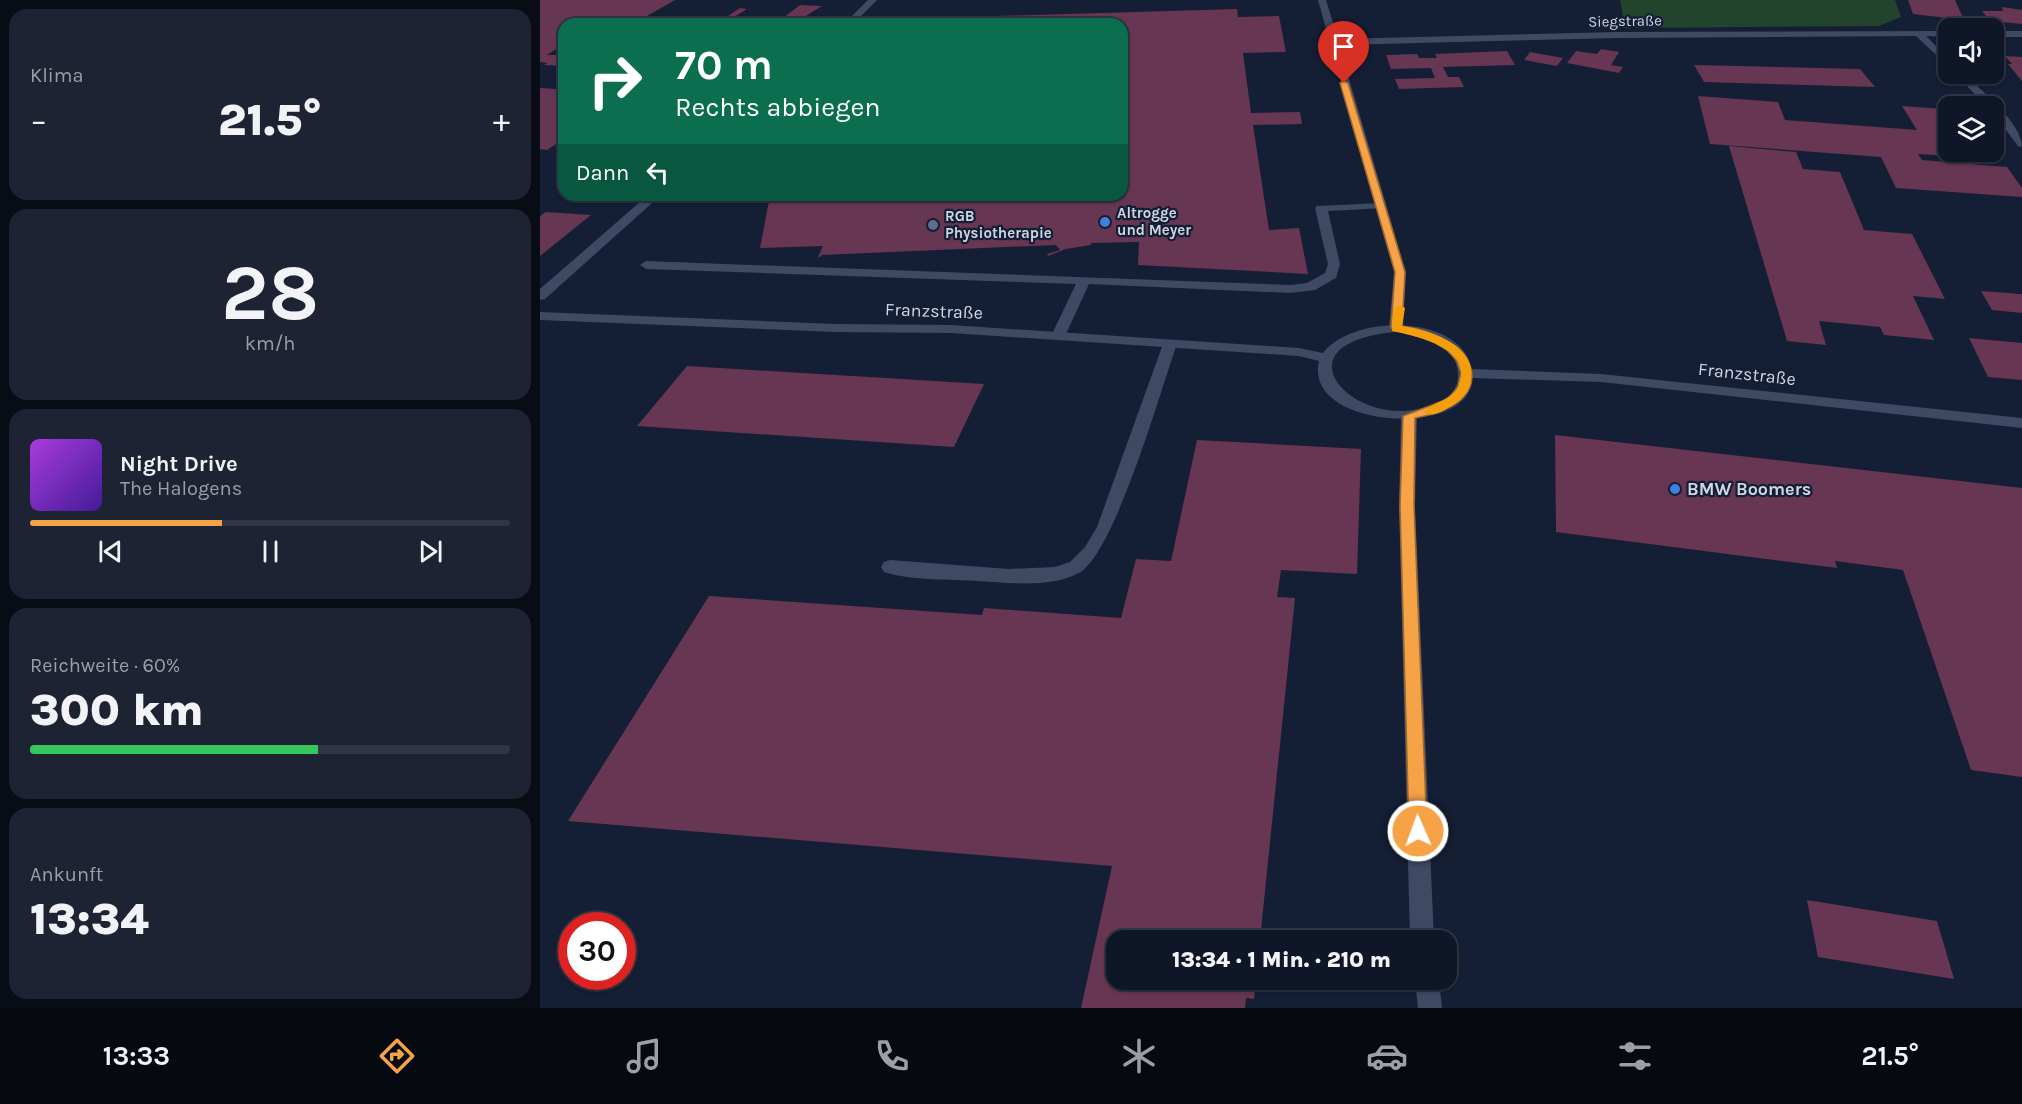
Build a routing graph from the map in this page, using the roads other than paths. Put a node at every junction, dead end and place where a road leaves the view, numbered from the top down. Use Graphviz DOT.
graph roads {
  1 [pos="873,0"];
  2 [pos="1322,0"];
  3 [pos="854,18"];
  4 [pos="1918,33"];
  5 [pos="1938,34"];
  6 [pos="2004,34"];
  7 [pos="2022,34"];
  8 [pos="1332,42"];
  9 [pos="1938,53"];
  10 [pos="1969,84"];
  11 [pos="1982,96"];
  12 [pos="2004,121"];
  13 [pos="2022,144"];
  14 [pos="648,201"];
  15 [pos="1381,206"];
  16 [pos="646,265"];
  17 [pos="1084,280"];
  18 [pos="540,296"];
  19 [pos="540,316"];
  20 [pos="1396,328"];
  21 [pos="1058,336"];
  22 [pos="1170,344"];
  23 [pos="1326,358"];
  24 [pos="1467,373"];
  25 [pos="1409,416"];
  26 [pos="2022,423"];
  27 [pos="890,567"];
  28 [pos="1422,930"];
  29 [pos="1427,990"];
  30 [pos="1430,1008"];
  1 -- 3 [label="street"];
  2 -- 8 [label="street"];
  4 -- 5 [label="street, Siegstraße"];
  4 -- 8 [label="street, Siegstraße"];
  4 -- 9 [label="street"];
  6 -- 7 [label="street"];
  8 -- 15 [label="street"];
  10 -- 11 [label="street"];
  12 -- 13 [label="street"];
  14 -- 18 [label="street"];
  15 -- 17 [label="street"];
  15 -- 20 [label="street"];
  16 -- 17 [label="street"];
  17 -- 21 [label="street"];
  19 -- 21 [label="street, Franzstraße"];
  20 -- 23 [label="street"];
  20 -- 24 [label="street"];
  21 -- 22 [label="street, Franzstraße"];
  22 -- 23 [label="street, Franzstraße"];
  22 -- 27 [label="street"];
  23 -- 25 [label="street"];
  24 -- 25 [label="street"];
  24 -- 26 [label="street, Franzstraße"];
  25 -- 28 [label="street"];
  29 -- 30 [label="street"];
}
